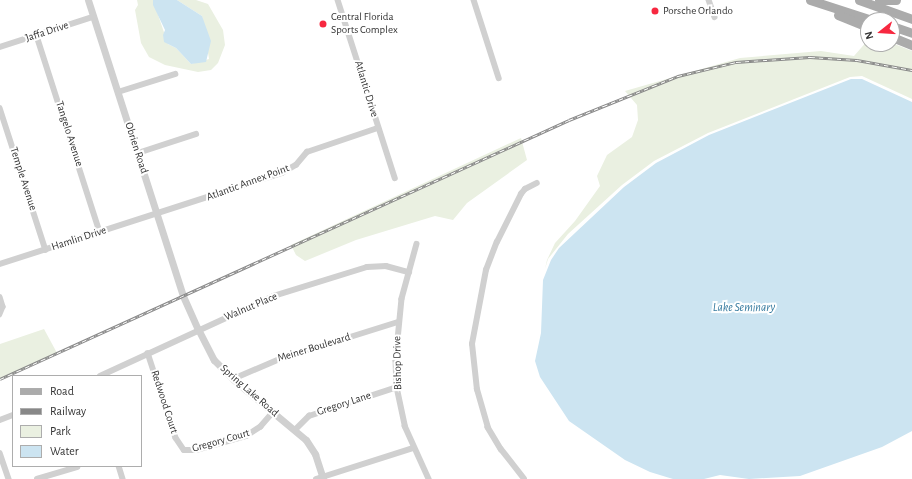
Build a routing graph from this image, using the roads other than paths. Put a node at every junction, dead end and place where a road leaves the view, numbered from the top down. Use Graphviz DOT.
graph roads {
  1 [pos="88,0"];
  2 [pos="338,0"];
  3 [pos="474,0"];
  4 [pos="709,0"];
  5 [pos="859,0"];
  6 [pos="879,0"];
  7 [pos="896,0"];
  8 [pos="814,1"];
  9 [pos="860,16"];
  10 [pos="93,17"];
  11 [pos="715,17"];
  12 [pos="912,19"];
  13 [pos="860,24"];
  14 [pos="900,29"];
  15 [pos="912,33"];
  16 [pos="37,36"];
  17 [pos="900,40"];
  18 [pos="912,45"];
  19 [pos="0,47"];
  20 [pos="175,74"];
  21 [pos="499,78"];
  22 [pos="118,92"];
  23 [pos="0,108"];
  24 [pos="378,128"];
  25 [pos="196,134"];
  26 [pos="138,153"];
  27 [pos="395,178"];
  28 [pos="537,182"];
  29 [pos="157,214"];
  30 [pos="100,232"];
  31 [pos="416,244"];
  32 [pos="46,250"];
  33 [pos="0,264"];
  34 [pos="409,272"];
  35 [pos="183,296"];
  36 [pos="0,297"];
  37 [pos="0,314"];
  38 [pos="398,322"];
  39 [pos="198,329"];
  40 [pos="148,353"];
  41 [pos="102,375"];
  42 [pos="233,379"];
  43 [pos="397,387"];
  44 [pos="272,412"];
  45 [pos="12,415"];
  46 [pos="0,420"];
  47 [pos="295,430"];
  48 [pos="413,448"];
  49 [pos="184,450"];
  50 [pos="0,452"];
  51 [pos="77,467"];
  52 [pos="119,467"];
  53 [pos="320,478"];
  54 [pos="9,479"];
  55 [pos="37,479"];
  56 [pos="123,479"];
  57 [pos="429,479"];
  58 [pos="524,479"];
  1 -- 10 [label="street, Obrien Road"];
  2 -- 24 [label="street, Atlantic Drive"];
  3 -- 21 [label="street"];
  4 -- 11 [label="street"];
  5 -- 12 [label="main road"];
  6 -- 7 [label="main road"];
  8 -- 9 [label="main road"];
  8 -- 13 [label="main road"];
  10 -- 16 [label="street, Jaffa Drive"];
  10 -- 22 [label="street, Obrien Road"];
  14 -- 15 [label="main road"];
  16 -- 19 [label="street, Jaffa Drive"];
  16 -- 30 [label="street, Tangelo Avenue"];
  17 -- 18 [label="main road"];
  20 -- 22 [label="street"];
  22 -- 26 [label="street, Obrien Road"];
  23 -- 32 [label="street, Temple Avenue"];
  24 -- 27 [label="street, Atlantic Drive"];
  24 -- 29 [label="street, Atlantic Annex Point"];
  25 -- 26 [label="street"];
  26 -- 29 [label="street, Obrien Road"];
  28 -- 58 [label="street"];
  29 -- 30 [label="street, Hamlin Drive"];
  29 -- 35 [label="street, Obrien Road"];
  30 -- 32 [label="street, Hamlin Drive"];
  31 -- 34 [label="street, Bishop Drive"];
  32 -- 33 [label="street, Hamlin Drive"];
  34 -- 38 [label="street, Bishop Drive"];
  34 -- 39 [label="street, Walnut Place"];
  35 -- 39 [label="street, Spring Lake Road"];
  36 -- 37 [label="street"];
  38 -- 42 [label="street, Meiner Boulevard"];
  38 -- 43 [label="street, Bishop Drive"];
  39 -- 40 [label="street, Walnut Place"];
  39 -- 42 [label="street, Spring Lake Road"];
  40 -- 41 [label="street, Walnut Place"];
  40 -- 49 [label="street, Redwood Court"];
  42 -- 44 [label="street, Spring Lake Road"];
  43 -- 47 [label="street, Gregory Lane"];
  43 -- 48 [label="street, Bishop Drive"];
  44 -- 47 [label="street, Spring Lake Road"];
  44 -- 49 [label="street, Gregory Court"];
  45 -- 46 [label="street"];
  47 -- 53 [label="street, Spring Lake Road"];
  48 -- 53 [label="street"];
  48 -- 57 [label="street, Bishop Drive"];
  50 -- 54 [label="street"];
  51 -- 55 [label="street"];
  52 -- 56 [label="street"];
}
